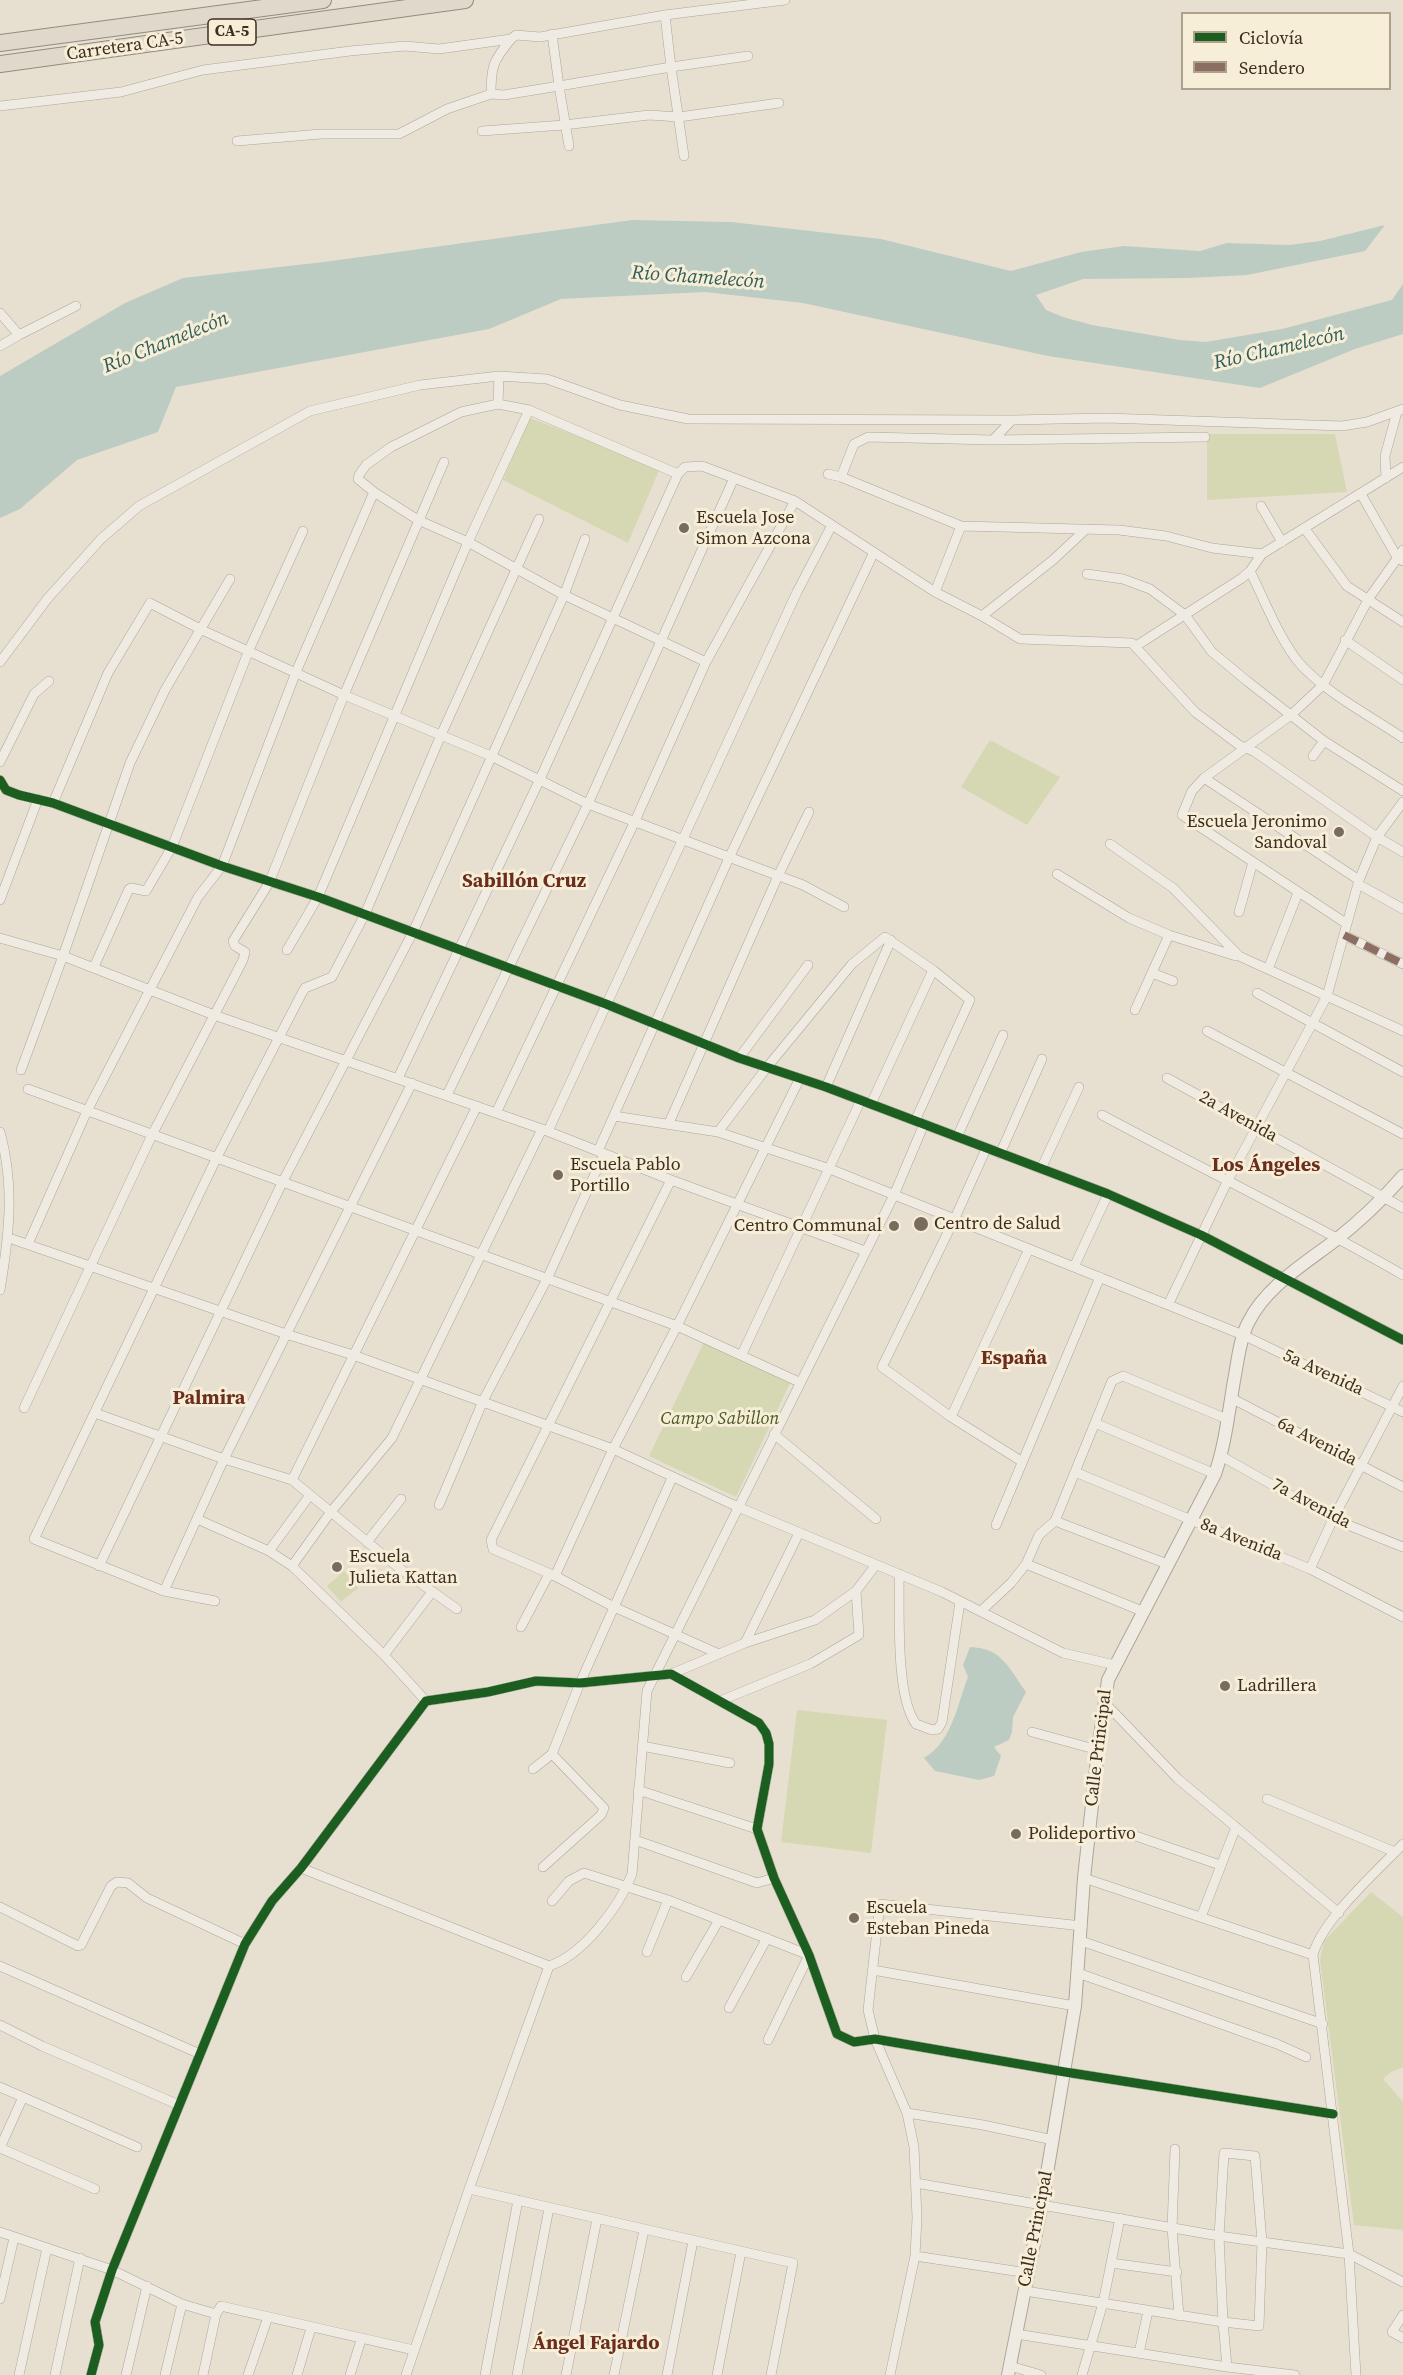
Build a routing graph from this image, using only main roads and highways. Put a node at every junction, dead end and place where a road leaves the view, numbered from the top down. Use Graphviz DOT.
graph roads {
  1 [pos="323,0"];
  2 [pos="465,0"];
  3 [pos="0,43"];
  4 [pos="0,64"];
  1 -- 3 [label="highway, Carretera CA-5 / CA-5"];
  2 -- 4 [label="highway, Carretera CA-5 / CA-5"];
}
